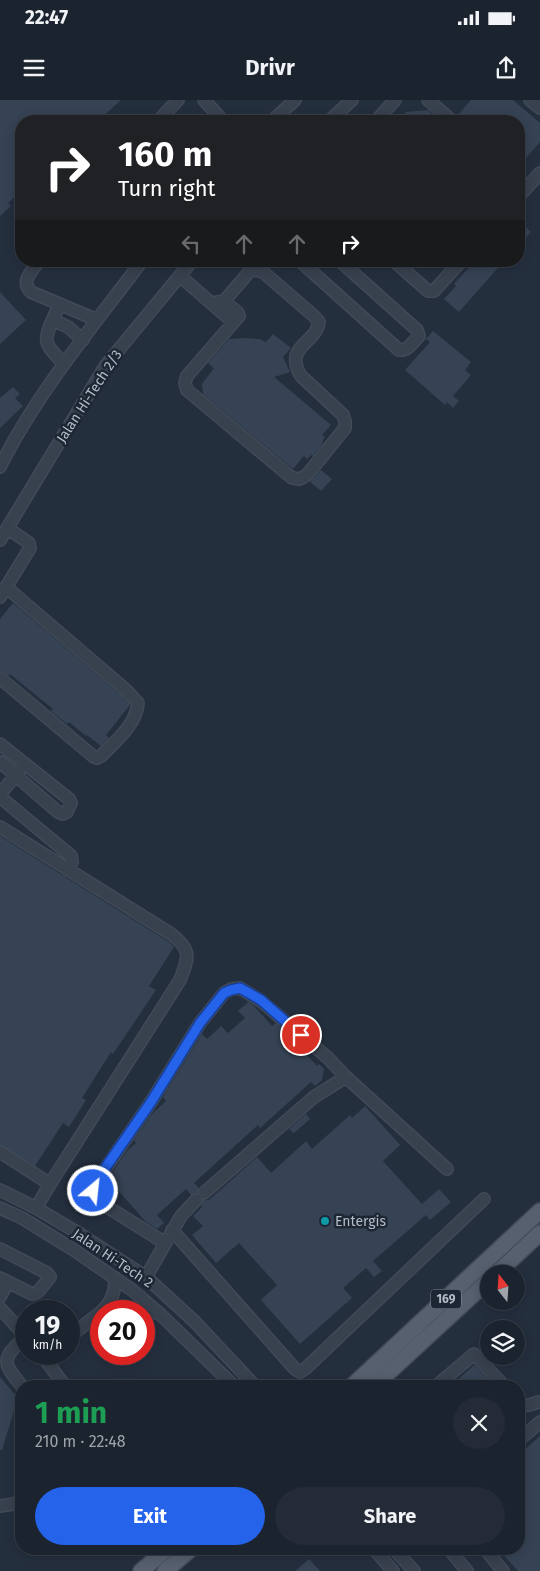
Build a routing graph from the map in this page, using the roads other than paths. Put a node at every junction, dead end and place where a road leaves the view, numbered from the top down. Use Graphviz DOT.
graph roads {
  1 [pos="178,100"];
  2 [pos="204,100"];
  3 [pos="295,100"];
  4 [pos="352,100"];
  5 [pos="395,100"];
  6 [pos="428,100"];
  7 [pos="530,100"];
  8 [pos="540,108"];
  9 [pos="164,115"];
  10 [pos="218,115"];
  11 [pos="279,115"];
  12 [pos="336,115"];
  13 [pos="381,115"];
  14 [pos="446,115"];
  15 [pos="540,172"];
  16 [pos="525,189"];
  17 [pos="34,267"];
  18 [pos="137,267"];
  19 [pos="187,267"];
  20 [pos="307,267"];
  21 [pos="347,267"];
  22 [pos="401,267"];
  23 [pos="456,267"];
  24 [pos="180,276"];
  25 [pos="224,301"];
  26 [pos="213,303"];
  27 [pos="60,304"];
  28 [pos="236,318"];
  29 [pos="53,320"];
  30 [pos="97,320"];
  31 [pos="83,340"];
  32 [pos="64,364"];
  33 [pos="0,467"];
  34 [pos="7,528"];
  35 [pos="0,540"];
  36 [pos="3,592"];
  37 [pos="0,678"];
  38 [pos="0,744"];
  39 [pos="0,762"];
  40 [pos="25,764"];
  41 [pos="16,775"];
  42 [pos="0,796"];
  43 [pos="0,827"];
  44 [pos="68,870"];
  45 [pos="346,1077"];
  46 [pos="0,1152"];
  47 [pos="447,1169"];
  48 [pos="50,1184"];
  49 [pos="0,1190"];
  50 [pos="484,1199"];
  51 [pos="0,1208"];
  52 [pos="36,1208"];
  53 [pos="540,1211"];
  54 [pos="172,1230"];
  55 [pos="540,1233"];
  56 [pos="166,1243"];
  57 [pos="0,1249"];
  58 [pos="506,1265"];
  59 [pos="146,1277"];
  60 [pos="115,1278"];
  61 [pos="4,1280"];
  62 [pos="480,1288"];
  63 [pos="0,1297"];
  64 [pos="109,1300"];
  65 [pos="0,1308"];
  66 [pos="155,1312"];
  67 [pos="159,1313"];
  68 [pos="90,1320"];
  69 [pos="15,1325"];
  70 [pos="80,1328"];
  71 [pos="15,1347"];
  72 [pos="49,1365"];
  73 [pos="16,1380"];
  74 [pos="57,1380"];
  75 [pos="228,1380"];
  76 [pos="249,1380"];
  77 [pos="358,1380"];
  78 [pos="381,1380"];
  79 [pos="443,1380"];
  80 [pos="498,1380"];
  81 [pos="538,1402"];
  82 [pos="525,1406"];
  83 [pos="540,1422"];
  84 [pos="525,1435"];
  85 [pos="15,1503"];
  86 [pos="0,1506"];
  87 [pos="160,1555"];
  88 [pos="184,1555"];
  89 [pos="379,1555"];
  90 [pos="399,1555"];
  91 [pos="453,1555"];
  92 [pos="455,1555"];
  93 [pos="490,1555"];
  94 [pos="141,1571"];
  95 [pos="166,1571"];
  96 [pos="392,1571"];
  97 [pos="414,1571"];
  98 [pos="460,1571"];
  99 [pos="468,1571"];
  100 [pos="503,1571"];
  1 -- 9 [label="street"];
  2 -- 10 [label="street"];
  3 -- 11 [label="street"];
  4 -- 12 [label="street"];
  5 -- 13 [label="street"];
  6 -- 14 [label="street"];
  7 -- 8 [label="street"];
  15 -- 16 [label="street"];
  17 -- 27 [label="street"];
  18 -- 30 [label="street"];
  19 -- 24 [label="street, Jalan Hi-Tech 2/3"];
  20 -- 21 [label="street"];
  22 -- 23 [label="street"];
  24 -- 26 [label="street"];
  24 -- 34 [label="street, Jalan Hi-Tech 2/3"];
  25 -- 26 [label="street"];
  25 -- 28 [label="street"];
  25 -- 28 [label="street"];
  26 -- 28 [label="street"];
  27 -- 29 [label="street"];
  27 -- 30 [label="street"];
  29 -- 31 [label="street"];
  29 -- 32 [label="street"];
  30 -- 31 [label="street"];
  31 -- 32 [label="street"];
  32 -- 33 [label="street"];
  34 -- 35 [label="street, Jalan Hi-Tech 2/3"];
  34 -- 36 [label="street"];
  36 -- 37 [label="street"];
  38 -- 40 [label="street"];
  39 -- 41 [label="street"];
  40 -- 41 [label="street"];
  40 -- 41 [label="street"];
  41 -- 42 [label="street"];
  42 -- 44 [label="street"];
  43 -- 44 [label="street"];
  44 -- 48 [label="street"];
  45 -- 47 [label="street"];
  45 -- 54 [label="street"];
  45 -- 56 [label="street"];
  46 -- 48 [label="street"];
  48 -- 52 [label="street"];
  49 -- 52 [label="street, Jalan Hi-Tech 2"];
  50 -- 54 [label="street"];
  51 -- 60 [label="street, Jalan Hi-Tech 2"];
  52 -- 59 [label="street, Jalan Hi-Tech 2"];
  53 -- 77 [label="main road, 169"];
  54 -- 56 [label="street"];
  55 -- 58 [label="main road"];
  56 -- 59 [label="street"];
  57 -- 61 [label="street"];
  59 -- 76 [label="street, Jalan Hi-Tech 2"];
  60 -- 64 [label="street"];
  60 -- 67 [label="street, Jalan Hi-Tech 2"];
  61 -- 63 [label="street"];
  62 -- 78 [label="main road, 169"];
  65 -- 69 [label="street"];
  66 -- 67 [label="street"];
  67 -- 75 [label="street, Jalan Hi-Tech 2"];
  68 -- 70 [label="street"];
  71 -- 73 [label="street"];
  72 -- 74 [label="street"];
  79 -- 80 [label="street"];
  81 -- 82 [label="street"];
  83 -- 84 [label="street"];
  85 -- 86 [label="street"];
  87 -- 94 [label="main road"];
  88 -- 95 [label="main road"];
  89 -- 96 [label="street"];
  90 -- 97 [label="street"];
  91 -- 98 [label="street"];
  92 -- 99 [label="street"];
  93 -- 100 [label="street"];
}
